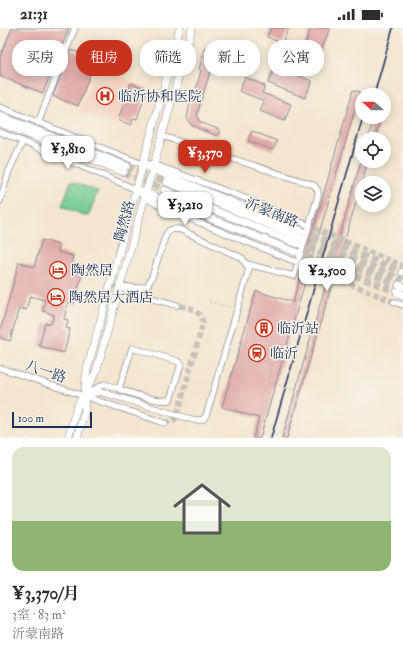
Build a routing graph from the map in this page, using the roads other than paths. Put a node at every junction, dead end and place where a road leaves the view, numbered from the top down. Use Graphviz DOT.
graph roads {
  1 [pos="75,28"];
  2 [pos="180,28"];
  3 [pos="192,28"];
  4 [pos="0,107"];
  5 [pos="0,116"];
  6 [pos="0,123"];
  7 [pos="38,123"];
  8 [pos="0,132"];
  9 [pos="162,136"];
  10 [pos="23,141"];
  11 [pos="142,164"];
  12 [pos="152,167"];
  13 [pos="167,182"];
  14 [pos="135,189"];
  15 [pos="164,190"];
  16 [pos="144,194"];
  17 [pos="0,201"];
  18 [pos="302,234"];
  19 [pos="296,252"];
  20 [pos="294,261"];
  21 [pos="247,264"];
  22 [pos="119,286"];
  23 [pos="394,302"];
  24 [pos="177,305"];
  25 [pos="403,305"];
  26 [pos="0,368"];
  27 [pos="119,389"];
  28 [pos="84,396"];
  29 [pos="165,423"];
  30 [pos="68,438"];
  31 [pos="77,438"];
  1 -- 7 [label="street"];
  2 -- 11 [label="main road, 陶然路"];
  3 -- 9 [label="main road, 陶然路"];
  4 -- 7 [label="street"];
  5 -- 6 [label="main road"];
  7 -- 11 [label="street"];
  8 -- 10 [label="street"];
  9 -- 12 [label="main road, 陶然路"];
  9 -- 21 [label="street"];
  10 -- 14 [label="street"];
  10 -- 17 [label="street"];
  11 -- 12 [label="main road"];
  11 -- 14 [label="main road, 陶然路"];
  12 -- 16 [label="main road, 陶然路"];
  12 -- 18 [label="main road"];
  13 -- 18 [label="main road, 沂蒙南路"];
  14 -- 16 [label="main road"];
  14 -- 28 [label="main road, 陶然路"];
  15 -- 18 [label="main road, 沂蒙南路"];
  16 -- 19 [label="main road"];
  16 -- 20 [label="street"];
  16 -- 22 [label="main road, 陶然路"];
  21 -- 22 [label="street"];
  21 -- 28 [label="street"];
  22 -- 24 [label="street"];
  22 -- 28 [label="main road, 陶然路"];
  23 -- 25 [label="street"];
  26 -- 28 [label="street, 八一路"];
  27 -- 27 [label="street"];
  27 -- 28 [label="street"];
  28 -- 29 [label="street, 八一路"];
  28 -- 30 [label="main road, 陶然路"];
  28 -- 31 [label="main road, 陶然路"];
}
